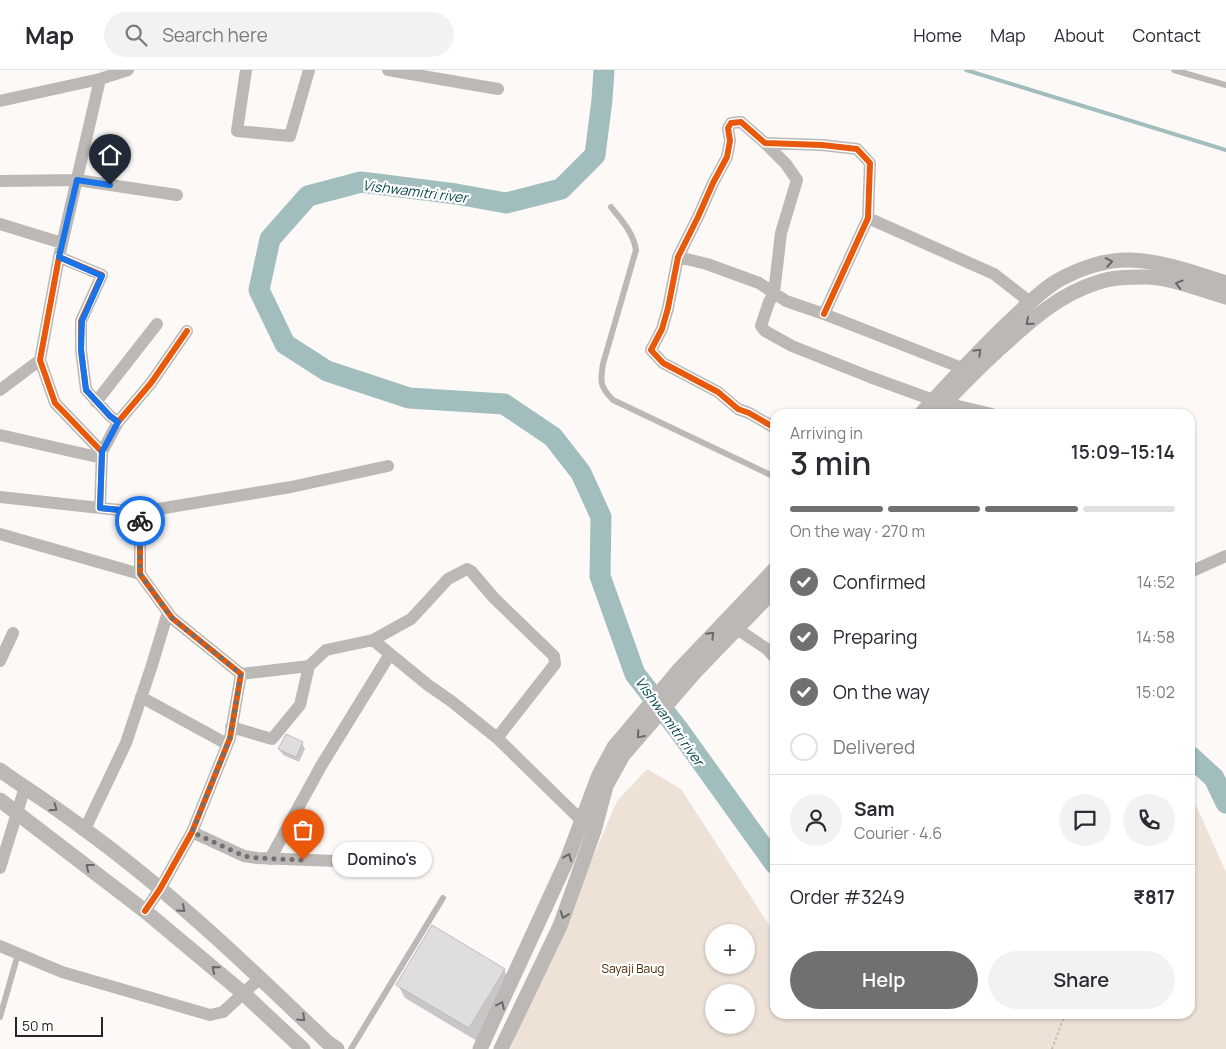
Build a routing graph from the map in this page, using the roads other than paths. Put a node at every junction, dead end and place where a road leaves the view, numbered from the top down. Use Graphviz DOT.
graph roads {
  1 [pos="128,70"];
  2 [pos="246,70"];
  3 [pos="309,70"];
  4 [pos="388,70"];
  5 [pos="1174,70"];
  6 [pos="100,79"];
  7 [pos="1226,85"];
  8 [pos="498,89"];
  9 [pos="0,101"];
  10 [pos="766,143"];
  11 [pos="77,180"];
  12 [pos="0,182"];
  13 [pos="177,195"];
  14 [pos="611,207"];
  15 [pos="868,218"];
  16 [pos="0,224"];
  17 [pos="62,243"];
  18 [pos="678,256"];
  19 [pos="59,257"];
  20 [pos="1226,283"];
  21 [pos="774,294"];
  22 [pos="1226,297"];
  23 [pos="1030,302"];
  24 [pos="824,314"];
  25 [pos="157,324"];
  26 [pos="187,331"];
  27 [pos="40,360"];
  28 [pos="962,368"];
  29 [pos="0,390"];
  30 [pos="96,402"];
  31 [pos="938,405"];
  32 [pos="962,409"];
  33 [pos="118,422"];
  34 [pos="770,425"];
  35 [pos="0,435"];
  36 [pos="102,455"];
  37 [pos="388,466"];
  38 [pos="770,475"];
  39 [pos="0,497"];
  40 [pos="100,508"];
  41 [pos="140,512"];
  42 [pos="0,534"];
  43 [pos="1226,556"];
  44 [pos="1195,570"];
  45 [pos="770,573"];
  46 [pos="140,574"];
  47 [pos="770,594"];
  48 [pos="168,612"];
  49 [pos="737,629"];
  50 [pos="13,633"];
  51 [pos="373,640"];
  52 [pos="770,653"];
  53 [pos="390,654"];
  54 [pos="0,661"];
  55 [pos="309,666"];
  56 [pos="241,674"];
  57 [pos="141,697"];
  58 [pos="231,727"];
  59 [pos="497,738"];
  60 [pos="227,744"];
  61 [pos="618,751"];
  62 [pos="0,770"];
  63 [pos="25,788"];
  64 [pos="0,800"];
  65 [pos="17,812"];
  66 [pos="582,821"];
  67 [pos="85,829"];
  68 [pos="192,832"];
  69 [pos="270,859"];
  70 [pos="336,861"];
  71 [pos="0,868"];
  72 [pos="160,889"];
  73 [pos="443,898"];
  74 [pos="145,911"];
  75 [pos="0,946"];
  76 [pos="18,954"];
  77 [pos="260,978"];
  78 [pos="243,993"];
  79 [pos="0,1017"];
  80 [pos="303,1049"];
  81 [pos="337,1049"];
  82 [pos="351,1049"];
  83 [pos="480,1049"];
  84 [pos="501,1049"];
  1 -- 6 [label="street"];
  2 -- 3 [label="street"];
  4 -- 8 [label="street"];
  5 -- 7 [label="lane"];
  6 -- 9 [label="street"];
  6 -- 11 [label="street"];
  10 -- 15 [label="street"];
  10 -- 18 [label="street"];
  10 -- 21 [label="street"];
  11 -- 12 [label="street"];
  11 -- 13 [label="street"];
  11 -- 17 [label="street"];
  14 -- 38 [label="lane"];
  15 -- 23 [label="street"];
  15 -- 24 [label="street"];
  16 -- 17 [label="street"];
  17 -- 19 [label="street"];
  18 -- 21 [label="street"];
  18 -- 34 [label="street"];
  19 -- 27 [label="street"];
  19 -- 30 [label="street"];
  23 -- 20 [label="street, one-way"];
  21 -- 24 [label="street"];
  21 -- 31 [label="street"];
  22 -- 31 [label="street, one-way"];
  28 -- 23 [label="street, one-way"];
  24 -- 28 [label="street"];
  25 -- 30 [label="street"];
  26 -- 33 [label="street"];
  27 -- 29 [label="street"];
  27 -- 36 [label="street"];
  28 -- 31 [label="street"];
  30 -- 33 [label="street"];
  31 -- 32 [label="street"];
  33 -- 36 [label="street"];
  35 -- 36 [label="street"];
  36 -- 40 [label="street"];
  37 -- 41 [label="street"];
  39 -- 40 [label="street"];
  40 -- 41 [label="street"];
  41 -- 46 [label="street"];
  42 -- 46 [label="street"];
  43 -- 44 [label="street"];
  61 -- 45 [label="street, one-way"];
  46 -- 48 [label="street"];
  47 -- 49 [label="street"];
  48 -- 56 [label="street"];
  48 -- 57 [label="street"];
  49 -- 52 [label="street"];
  49 -- 61 [label="street, one-way"];
  50 -- 54 [label="street"];
  51 -- 53 [label="street"];
  51 -- 55 [label="street"];
  51 -- 59 [label="street"];
  53 -- 59 [label="street"];
  53 -- 69 [label="street"];
  55 -- 56 [label="street"];
  55 -- 58 [label="street"];
  56 -- 58 [label="street"];
  57 -- 60 [label="street"];
  57 -- 67 [label="street"];
  58 -- 60 [label="street"];
  59 -- 66 [label="street"];
  60 -- 68 [label="street"];
  61 -- 66 [label="street"];
  61 -- 84 [label="street, one-way"];
  62 -- 63 [label="street"];
  63 -- 65 [label="street"];
  63 -- 67 [label="street, one-way"];
  64 -- 65 [label="street"];
  65 -- 71 [label="street"];
  74 -- 65 [label="street, one-way"];
  83 -- 66 [label="street, one-way"];
  67 -- 72 [label="street"];
  68 -- 69 [label="street"];
  68 -- 72 [label="street"];
  69 -- 70 [label="street"];
  72 -- 74 [label="street"];
  72 -- 77 [label="street, one-way"];
  73 -- 82 [label="lane"];
  78 -- 74 [label="street, one-way"];
  75 -- 76 [label="street"];
  76 -- 78 [label="street"];
  76 -- 79 [label="lane"];
  77 -- 78 [label="street"];
  77 -- 81 [label="street, one-way"];
  78 -- 80 [label="street"];
}
